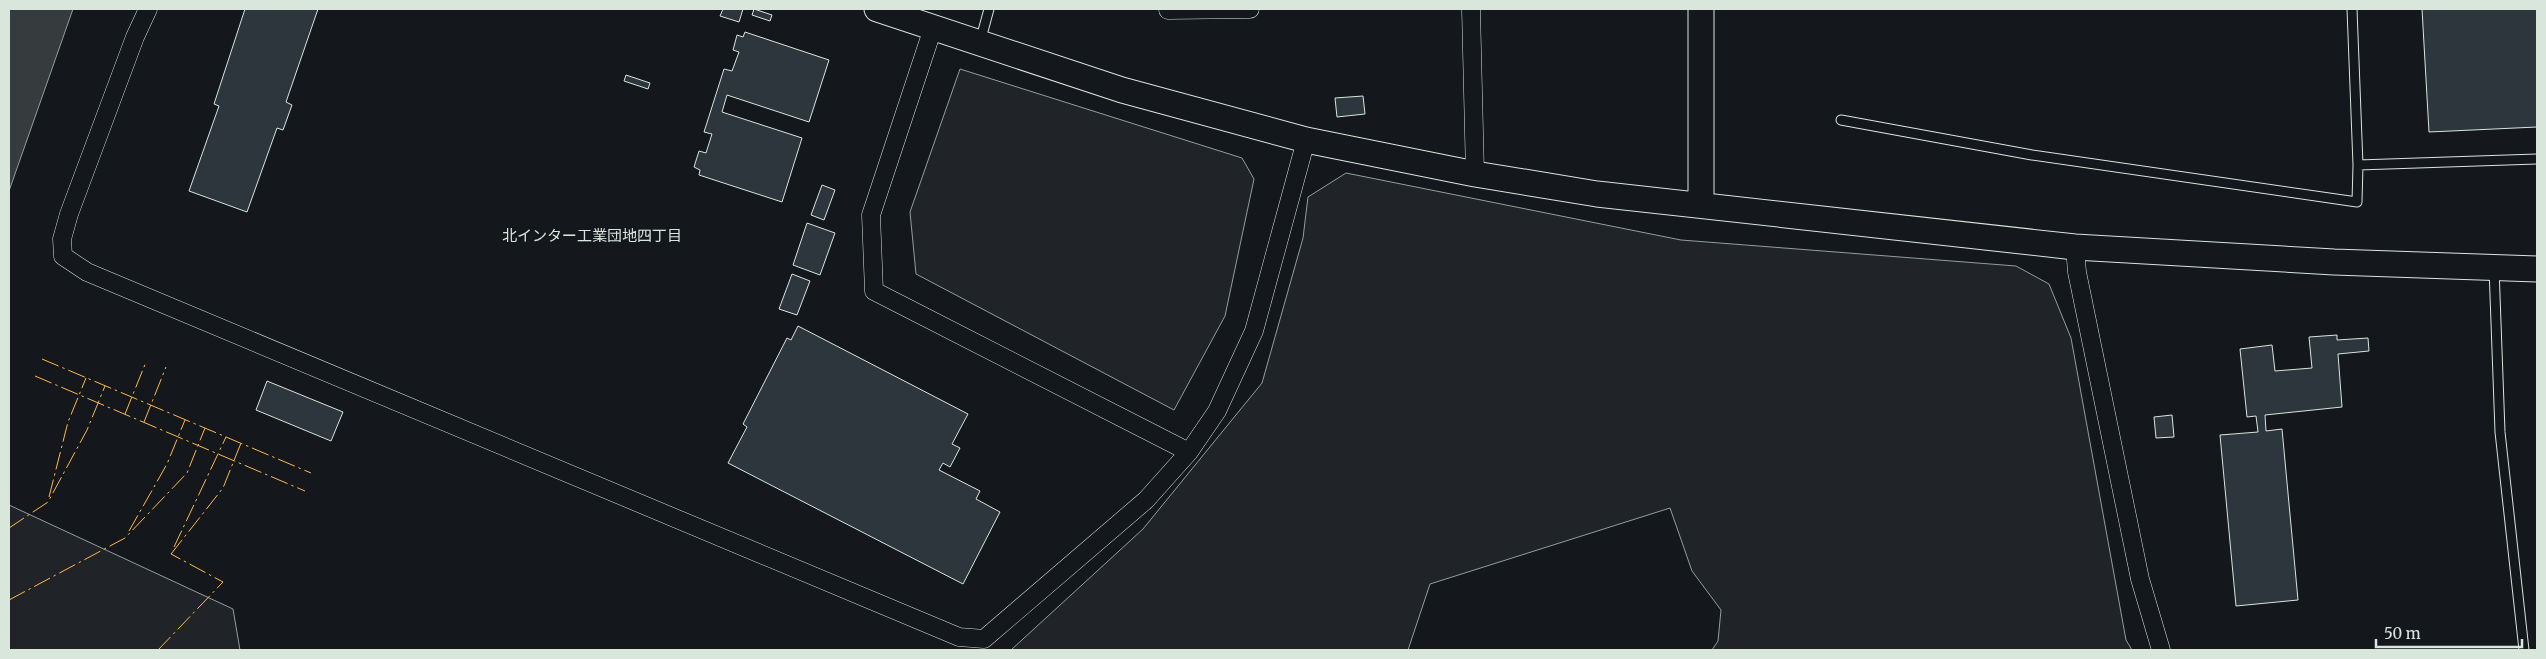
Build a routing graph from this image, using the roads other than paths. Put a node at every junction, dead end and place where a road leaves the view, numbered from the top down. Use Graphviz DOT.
graph roads {
  1 [pos="148,9"];
  2 [pos="877,9"];
  3 [pos="989,9"];
  4 [pos="1250,9"];
  5 [pos="1471,9"];
  6 [pos="1701,9"];
  7 [pos="2352,9"];
  8 [pos="1168,10"];
  9 [pos="933,28"];
  10 [pos="980,42"];
  11 [pos="1841,120"];
  12 [pos="1306,140"];
  13 [pos="2537,159"];
  14 [pos="2358,166"];
  15 [pos="1475,174"];
  16 [pos="1701,205"];
  17 [pos="2075,247"];
  18 [pos="2494,268"];
  19 [pos="2537,269"];
  20 [pos="1189,452"];
  21 [pos="2161,650"];
  22 [pos="2524,650"];
  1 -- 20 [label="street"];
  2 -- 9 [label="street"];
  3 -- 10 [label="lane"];
  4 -- 8 [label="street"];
  5 -- 15 [label="street"];
  6 -- 16 [label="street"];
  7 -- 14 [label="lane"];
  9 -- 10 [label="street"];
  9 -- 20 [label="street"];
  10 -- 12 [label="street"];
  11 -- 14 [label="lane"];
  12 -- 15 [label="street"];
  12 -- 20 [label="street"];
  13 -- 14 [label="lane"];
  15 -- 16 [label="street"];
  16 -- 17 [label="street"];
  17 -- 18 [label="street"];
  17 -- 21 [label="street"];
  18 -- 19 [label="street"];
  18 -- 22 [label="lane"];
}
